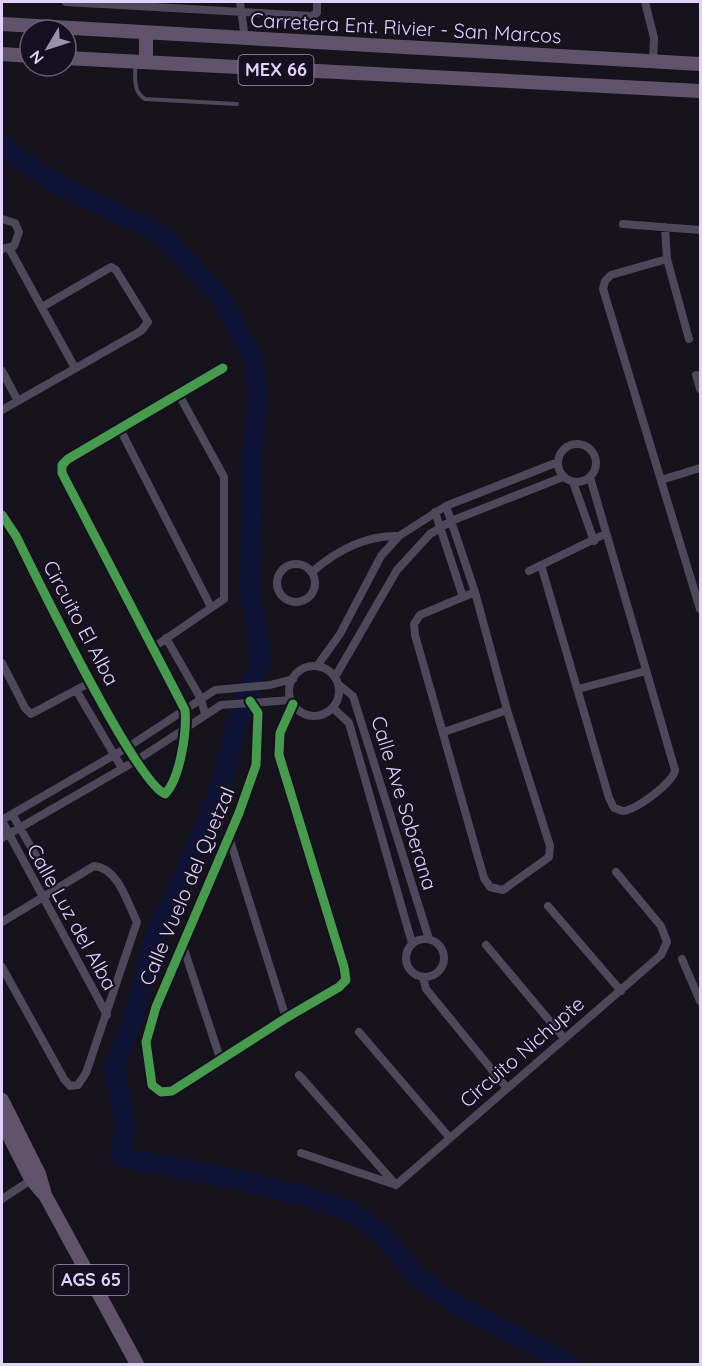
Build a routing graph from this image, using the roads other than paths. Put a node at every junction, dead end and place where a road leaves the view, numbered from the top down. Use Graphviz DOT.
graph roads {
  1 [pos="66,2"];
  2 [pos="87,2"];
  3 [pos="317,2"];
  4 [pos="645,2"];
  5 [pos="162,3"];
  6 [pos="241,6"];
  7 [pos="2,24"];
  8 [pos="146,33"];
  9 [pos="245,39"];
  10 [pos="2,54"];
  11 [pos="18,55"];
  12 [pos="78,59"];
  13 [pos="653,61"];
  14 [pos="141,62"];
  15 [pos="700,64"];
  16 [pos="700,91"];
  17 [pos="237,104"];
  18 [pos="2,219"];
  19 [pos="623,224"];
  20 [pos="665,227"];
  21 [pos="700,230"];
  22 [pos="5,248"];
  23 [pos="667,258"];
  24 [pos="42,307"];
  25 [pos="689,339"];
  26 [pos="75,368"];
  27 [pos="223,368"];
  28 [pos="2,371"];
  29 [pos="696,375"];
  30 [pos="700,389"];
  31 [pos="178,393"];
  32 [pos="18,401"];
  33 [pos="2,410"];
  34 [pos="120,429"];
  35 [pos="558,462"];
  36 [pos="700,468"];
  37 [pos="563,477"];
  38 [pos="590,477"];
  39 [pos="661,480"];
  40 [pos="573,482"];
  41 [pos="446,506"];
  42 [pos="435,512"];
  43 [pos="2,514"];
  44 [pos="451,521"];
  45 [pos="440,527"];
  46 [pos="605,534"];
  47 [pos="399,536"];
  48 [pos="594,541"];
  49 [pos="541,565"];
  50 [pos="529,571"];
  51 [pos="312,572"];
  52 [pos="475,592"];
  53 [pos="463,597"];
  54 [pos="211,607"];
  55 [pos="700,609"];
  56 [pos="166,638"];
  57 [pos="154,647"];
  58 [pos="2,663"];
  59 [pos="318,666"];
  60 [pos="646,671"];
  61 [pos="292,679"];
  62 [pos="337,681"];
  63 [pos="91,682"];
  64 [pos="578,689"];
  65 [pos="76,690"];
  66 [pos="201,699"];
  67 [pos="250,702"];
  68 [pos="292,702"];
  69 [pos="333,708"];
  70 [pos="185,710"];
  71 [pos="507,710"];
  72 [pos="205,714"];
  73 [pos="187,726"];
  74 [pos="444,732"];
  75 [pos="128,747"];
  76 [pos="115,754"];
  77 [pos="137,760"];
  78 [pos="122,768"];
  79 [pos="12,814"];
  80 [pos="2,821"];
  81 [pos="20,828"];
  82 [pos="228,834"];
  83 [pos="5,836"];
  84 [pos="616,872"];
  85 [pos="55,889"];
  86 [pos="42,896"];
  87 [pos="548,906"];
  88 [pos="2,922"];
  89 [pos="429,939"];
  90 [pos="182,943"];
  91 [pos="412,943"];
  92 [pos="486,945"];
  93 [pos="682,959"];
  94 [pos="2,967"];
  95 [pos="423,977"];
  96 [pos="621,991"];
  97 [pos="700,1001"];
  98 [pos="107,1015"];
  99 [pos="286,1018"];
  100 [pos="359,1032"];
  101 [pos="564,1038"];
  102 [pos="221,1061"];
  103 [pos="299,1075"];
  104 [pos="506,1087"];
  105 [pos="2,1100"];
  106 [pos="2,1122"];
  107 [pos="449,1137"];
  108 [pos="301,1153"];
  109 [pos="35,1177"];
  110 [pos="396,1185"];
  111 [pos="2,1199"];
  112 [pos="137,1365"];
  1 -- 2 [label="street"];
  2 -- 5 [label="street"];
  3 -- 6 [label="street"];
  4 -- 13 [label="street"];
  5 -- 6 [label="street"];
  6 -- 9 [label="street"];
  7 -- 8 [label="main road, Carretera Ent. Rivier - San Marcos / MEX 66"];
  8 -- 9 [label="main road, Carretera Ent. Rivier - San Marcos / MEX 66"];
  8 -- 14 [label="main road"];
  9 -- 13 [label="main road, Carretera Ent. Rivier - San Marcos / MEX 66"];
  10 -- 11 [label="main road"];
  12 -- 14 [label="main road, MEX 66"];
  13 -- 15 [label="main road, Carretera Ent. Rivier - San Marcos / MEX 66"];
  14 -- 16 [label="main road, MEX 66"];
  14 -- 17 [label="lane"];
  18 -- 22 [label="street"];
  19 -- 20 [label="street"];
  20 -- 21 [label="street"];
  20 -- 23 [label="street"];
  22 -- 24 [label="street"];
  23 -- 25 [label="street"];
  23 -- 39 [label="street"];
  24 -- 26 [label="street"];
  24 -- 26 [label="street"];
  26 -- 32 [label="street"];
  27 -- 31 [label="street"];
  28 -- 32 [label="street"];
  29 -- 30 [label="street"];
  31 -- 34 [label="street"];
  31 -- 54 [label="street"];
  32 -- 33 [label="street"];
  34 -- 54 [label="street"];
  34 -- 57 [label="street"];
  35 -- 37 [label="street"];
  35 -- 38 [label="street"];
  35 -- 41 [label="street"];
  36 -- 39 [label="street"];
  37 -- 40 [label="street"];
  37 -- 44 [label="street"];
  38 -- 40 [label="street"];
  38 -- 46 [label="street"];
  39 -- 55 [label="street"];
  40 -- 48 [label="street"];
  41 -- 42 [label="street"];
  41 -- 44 [label="street"];
  42 -- 45 [label="street"];
  42 -- 47 [label="street"];
  43 -- 63 [label="street, Circuito El Alba"];
  44 -- 45 [label="street"];
  44 -- 52 [label="street"];
  45 -- 53 [label="street"];
  45 -- 62 [label="street"];
  46 -- 48 [label="street"];
  46 -- 60 [label="street"];
  47 -- 51 [label="street"];
  47 -- 59 [label="street"];
  48 -- 49 [label="street"];
  49 -- 50 [label="street"];
  49 -- 64 [label="street"];
  51 -- 51 [label="street"];
  52 -- 53 [label="street"];
  52 -- 71 [label="street"];
  53 -- 74 [label="street"];
  54 -- 56 [label="street"];
  56 -- 57 [label="street"];
  56 -- 66 [label="street"];
  57 -- 70 [label="street"];
  58 -- 65 [label="street, Circuito El Alba"];
  59 -- 61 [label="street"];
  59 -- 62 [label="street"];
  60 -- 64 [label="street"];
  60 -- 64 [label="street"];
  61 -- 66 [label="street"];
  61 -- 68 [label="street"];
  62 -- 69 [label="street"];
  62 -- 89 [label="street, Calle Ave Soberana"];
  63 -- 65 [label="street, Circuito El Alba"];
  63 -- 75 [label="street, Circuito El Alba"];
  65 -- 76 [label="street, Circuito El Alba"];
  66 -- 70 [label="street"];
  66 -- 72 [label="street"];
  67 -- 68 [label="street"];
  67 -- 72 [label="street"];
  67 -- 82 [label="street, Calle Vuelo del Quetzal"];
  68 -- 69 [label="street"];
  68 -- 99 [label="street"];
  69 -- 91 [label="street, Calle Ave Soberana"];
  70 -- 73 [label="street"];
  70 -- 75 [label="street"];
  71 -- 74 [label="street"];
  71 -- 74 [label="street"];
  72 -- 73 [label="street"];
  73 -- 77 [label="street"];
  73 -- 77 [label="street, Circuito El Alba"];
  75 -- 76 [label="street"];
  75 -- 77 [label="street, Circuito El Alba"];
  76 -- 78 [label="street, Circuito El Alba"];
  76 -- 79 [label="street"];
  77 -- 78 [label="street"];
  78 -- 81 [label="street"];
  79 -- 80 [label="street"];
  79 -- 81 [label="street, Calle Luz del Alba"];
  80 -- 83 [label="street, Calle Luz del Alba"];
  81 -- 83 [label="street"];
  81 -- 85 [label="street, Calle Luz del Alba"];
  82 -- 90 [label="street, Calle Vuelo del Quetzal"];
  82 -- 99 [label="street"];
  83 -- 86 [label="street, Calle Luz del Alba"];
  84 -- 96 [label="street, Circuito Nichupte"];
  85 -- 86 [label="street"];
  85 -- 98 [label="street"];
  86 -- 88 [label="street"];
  86 -- 98 [label="street, Calle Luz del Alba"];
  87 -- 96 [label="street"];
  89 -- 91 [label="street"];
  89 -- 95 [label="street"];
  90 -- 102 [label="street"];
  90 -- 102 [label="street, Calle Vuelo del Quetzal"];
  91 -- 95 [label="street"];
  92 -- 101 [label="street"];
  93 -- 97 [label="street"];
  94 -- 98 [label="street"];
  95 -- 104 [label="street"];
  96 -- 101 [label="street, Circuito Nichupte"];
  99 -- 102 [label="street"];
  100 -- 107 [label="street"];
  101 -- 104 [label="street, Circuito Nichupte"];
  103 -- 110 [label="street"];
  104 -- 107 [label="street, Circuito Nichupte"];
  105 -- 109 [label="main road, AGS 65"];
  106 -- 109 [label="main road, AGS 65"];
  107 -- 110 [label="street, Circuito Nichupte"];
  108 -- 110 [label="street"];
  109 -- 111 [label="street"];
  109 -- 112 [label="main road, AGS 65"];
}
